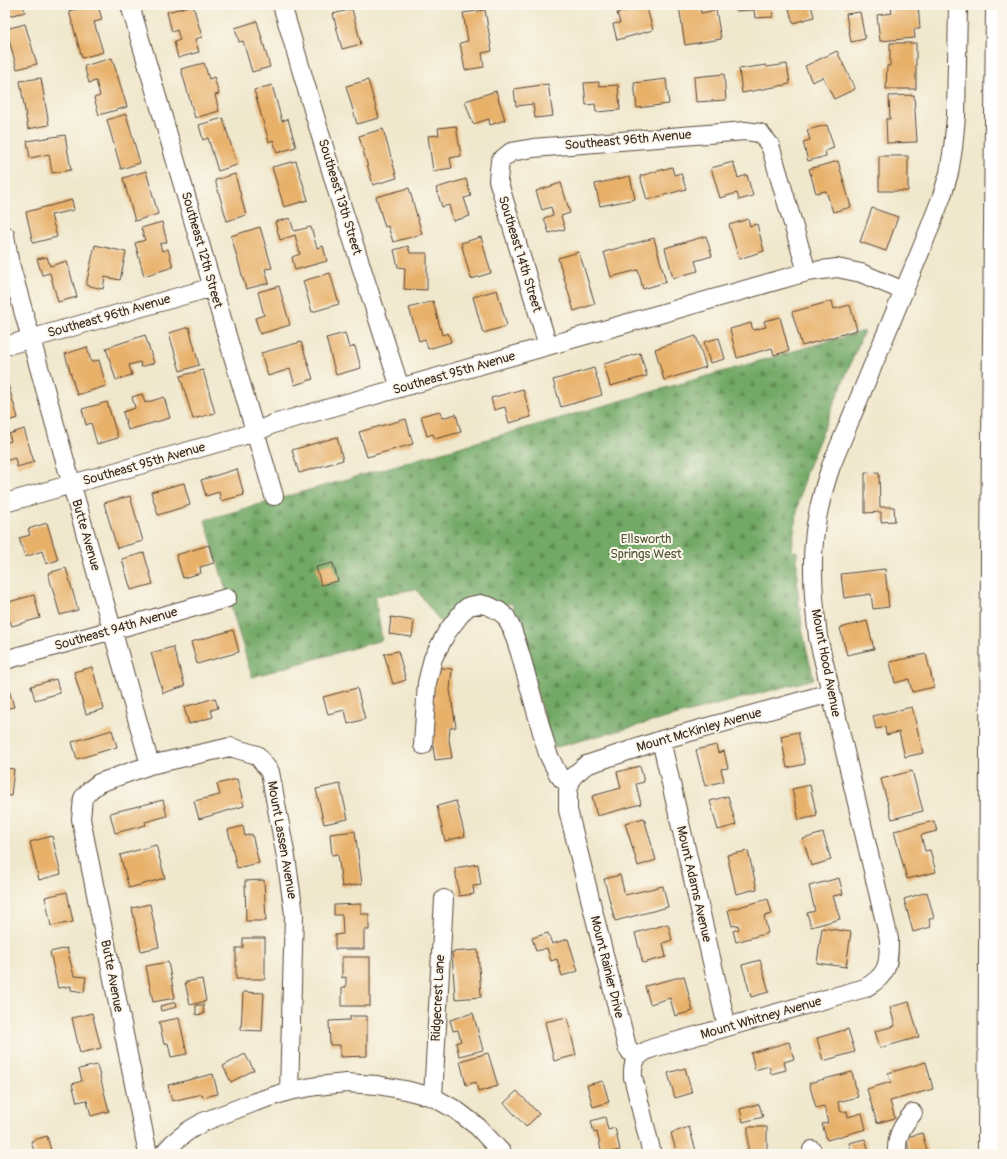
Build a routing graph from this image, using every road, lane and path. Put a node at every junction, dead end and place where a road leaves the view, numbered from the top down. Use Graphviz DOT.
graph roads {
  1 [pos="130,5"];
  2 [pos="282,5"];
  3 [pos="958,5"];
  4 [pos="997,5"];
  5 [pos="500,161"];
  6 [pos="5,236"];
  7 [pos="807,272"];
  8 [pos="213,287"];
  9 [pos="904,291"];
  10 [pos="31,338"];
  11 [pos="5,346"];
  12 [pos="548,346"];
  13 [pos="400,388"];
  14 [pos="256,432"];
  15 [pos="71,484"];
  16 [pos="274,496"];
  17 [pos="5,502"];
  18 [pos="227,598"];
  19 [pos="112,629"];
  20 [pos="5,660"];
  21 [pos="830,693"];
  22 [pos="661,740"];
  23 [pos="424,745"];
  24 [pos="150,765"];
  25 [pos="571,781"];
  26 [pos="83,798"];
  27 [pos="444,899"];
  28 [pos="884,972"];
  29 [pos="726,1028"];
  30 [pos="636,1060"];
  31 [pos="289,1091"];
  32 [pos="433,1097"];
  33 [pos="913,1113"];
  34 [pos="148,1154"];
  35 [pos="163,1154"];
  36 [pos="503,1154"];
  37 [pos="652,1154"];
  38 [pos="897,1154"];
  39 [pos="989,1154"];
  1 -- 8 [label="street, Southeast 12th Street"];
  2 -- 13 [label="street, Southeast 13th Street"];
  3 -- 9 [label="street, Mount Hood Avenue"];
  4 -- 39 [label="highway"];
  5 -- 7 [label="street, Southeast 96th Avenue"];
  5 -- 12 [label="street, Southeast 14th Street"];
  6 -- 10 [label="street, Butte Avenue"];
  7 -- 9 [label="street, Southeast 95th Avenue"];
  7 -- 12 [label="street, Southeast 95th Avenue"];
  8 -- 10 [label="street, Southeast 96th Avenue"];
  8 -- 14 [label="street, Southeast 12th Street"];
  9 -- 21 [label="street, Mount Hood Avenue"];
  10 -- 11 [label="street, Southeast 96th Avenue"];
  10 -- 15 [label="street, Butte Avenue"];
  12 -- 13 [label="street, Southeast 95th Avenue"];
  13 -- 14 [label="street, Southeast 95th Avenue"];
  14 -- 15 [label="street, Southeast 95th Avenue"];
  14 -- 16 [label="street, Southeast 12th Street"];
  15 -- 17 [label="street, Southeast 95th Avenue"];
  15 -- 19 [label="street, Butte Avenue"];
  18 -- 19 [label="street, Southeast 94th Avenue"];
  19 -- 20 [label="street, Southeast 94th Avenue"];
  19 -- 24 [label="street, Butte Avenue"];
  21 -- 22 [label="street, Mount McKinley Avenue"];
  21 -- 28 [label="street, Mount Hood Avenue"];
  22 -- 25 [label="street, Mount McKinley Avenue"];
  22 -- 29 [label="street, Mount Adams Avenue"];
  23 -- 25 [label="street"];
  24 -- 26 [label="street, Mount Lassen Avenue"];
  24 -- 31 [label="street, Mount Lassen Avenue"];
  25 -- 30 [label="street, Mount Rainier Drive"];
  26 -- 34 [label="street, Butte Avenue"];
  27 -- 32 [label="street, Ridgecrest Lane"];
  28 -- 29 [label="street, Mount Whitney Avenue"];
  29 -- 30 [label="street, Mount Whitney Avenue"];
  30 -- 37 [label="street"];
  31 -- 32 [label="street"];
  31 -- 35 [label="street"];
  32 -- 36 [label="street"];
  33 -- 38 [label="street"];
}
